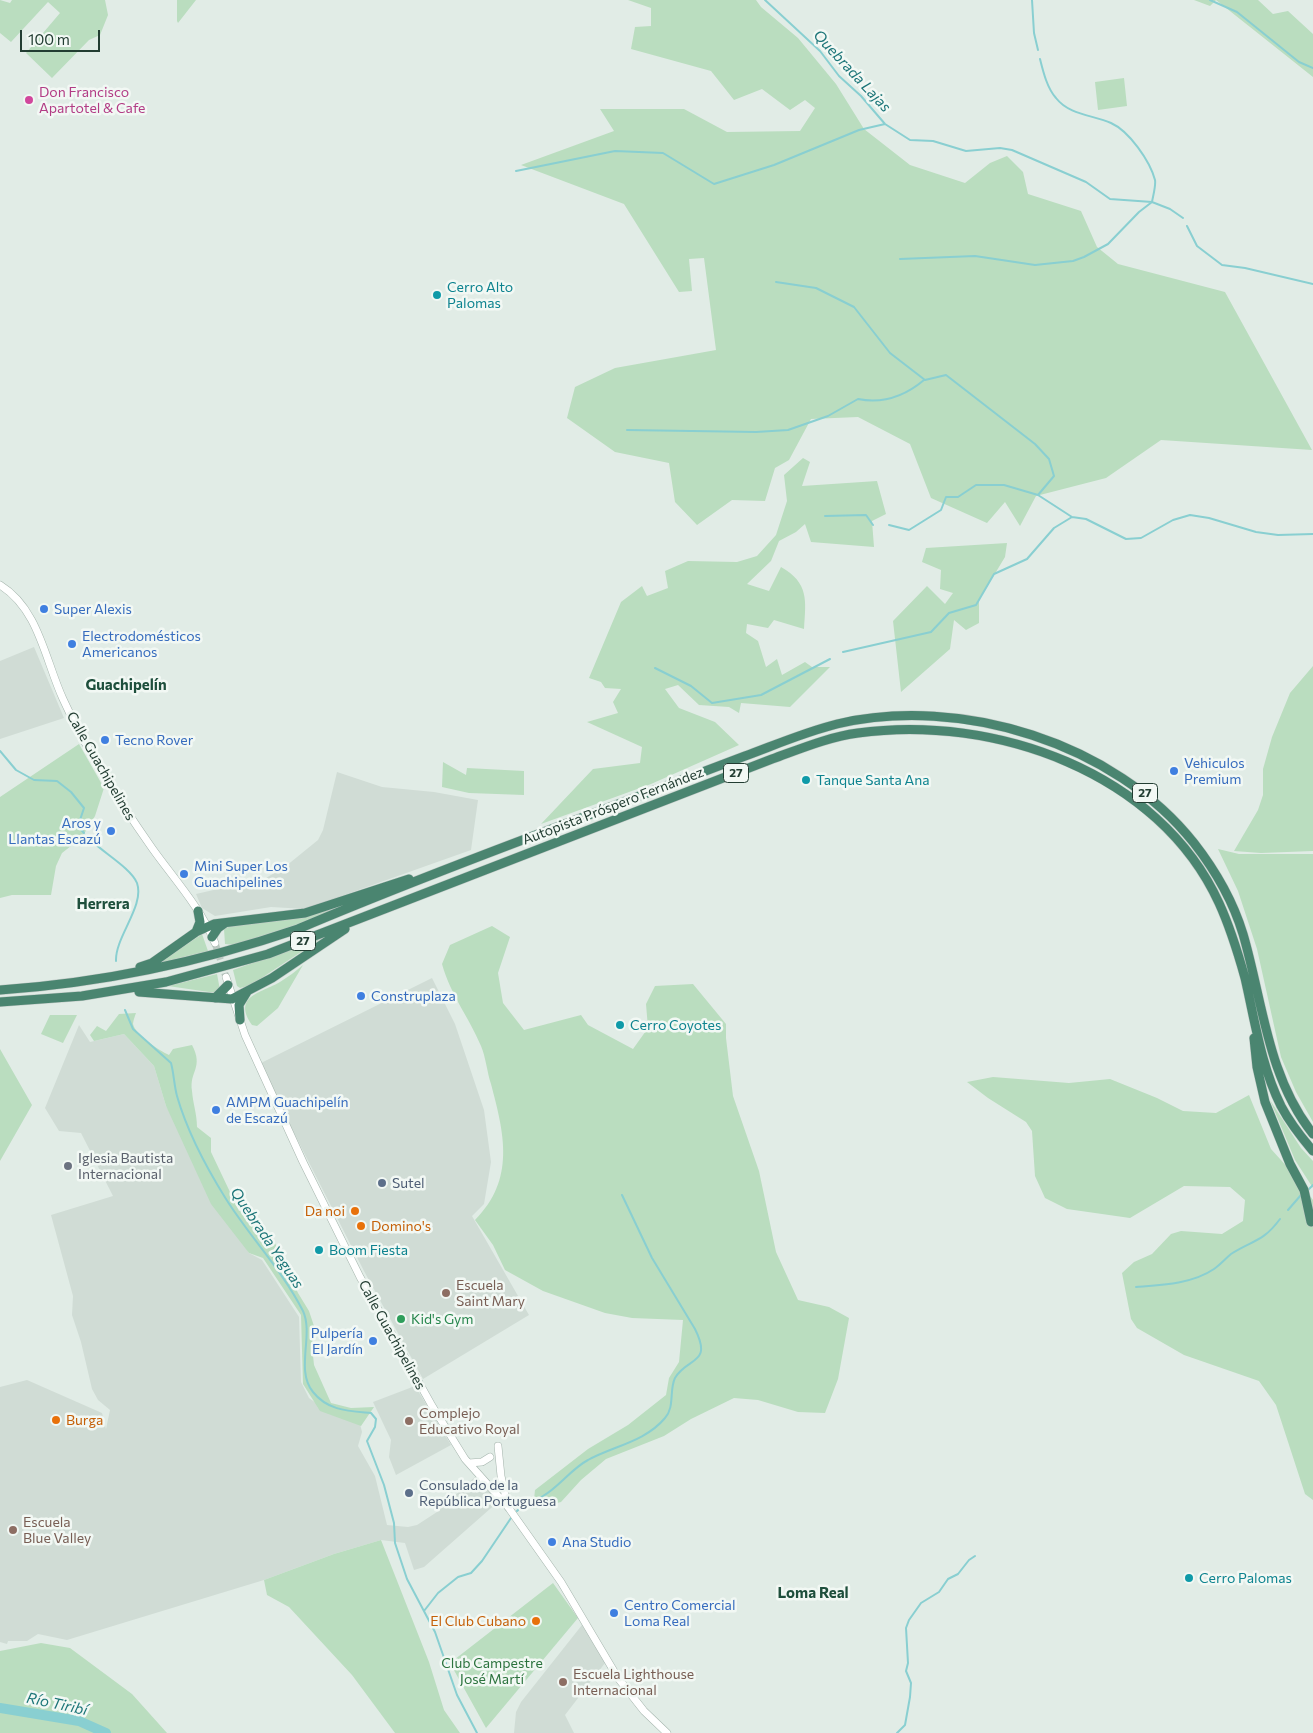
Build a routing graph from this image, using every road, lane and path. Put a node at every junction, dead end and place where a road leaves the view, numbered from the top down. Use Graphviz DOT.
graph roads {
  1 [pos="0,585"];
  2 [pos="498,849"];
  3 [pos="400,903"];
  4 [pos="198,911"];
  5 [pos="228,922"];
  6 [pos="207,926"];
  7 [pos="196,932"];
  8 [pos="214,940"];
  9 [pos="100,980"];
  10 [pos="227,981"];
  11 [pos="0,990"];
  12 [pos="247,992"];
  13 [pos="94,994"];
  14 [pos="215,998"];
  15 [pos="232,999"];
  16 [pos="0,1002"];
  17 [pos="240,1020"];
  18 [pos="1254,1025"];
  19 [pos="1313,1134"];
  20 [pos="1313,1151"];
  21 [pos="1307,1194"];
  22 [pos="1310,1222"];
  23 [pos="498,1446"];
  24 [pos="490,1457"];
  25 [pos="468,1463"];
  26 [pos="508,1507"];
  27 [pos="667,1733"];
  1 -- 4 [label="street, Calle Guachipelines"];
  2 -- 5 [label="highway"];
  2 -- 9 [label="highway, Autopista Próspero Fernández / 27"];
  2 -- 19 [label="highway, Autopista Próspero Fernández / 27"];
  3 -- 12 [label="highway"];
  3 -- 13 [label="highway, Autopista Próspero Fernández / 27"];
  3 -- 18 [label="highway, Autopista Próspero Fernández / 27"];
  4 -- 6 [label="street, Calle Guachipelines"];
  4 -- 7 [label="highway"];
  5 -- 6 [label="highway"];
  5 -- 8 [label="highway"];
  6 -- 7 [label="highway"];
  6 -- 8 [label="street, Calle Guachipelines"];
  7 -- 9 [label="highway"];
  9 -- 11 [label="highway, Autopista Próspero Fernández / 27"];
  10 -- 14 [label="highway"];
  10 -- 15 [label="street, Calle Guachipelines"];
  12 -- 15 [label="highway"];
  12 -- 17 [label="highway"];
  13 -- 14 [label="highway"];
  13 -- 16 [label="highway, Autopista Próspero Fernández / 27"];
  14 -- 15 [label="highway"];
  15 -- 17 [label="street, Calle Guachipelines"];
  17 -- 25 [label="street, Calle Guachipelines"];
  18 -- 20 [label="highway, Autopista Próspero Fernández / 27"];
  18 -- 21 [label="highway"];
  21 -- 22 [label="highway"];
  23 -- 26 [label="street"];
  24 -- 25 [label="street"];
  25 -- 26 [label="street, Calle Guachipelines"];
  26 -- 27 [label="street, Calle Guachipelines"];
}
